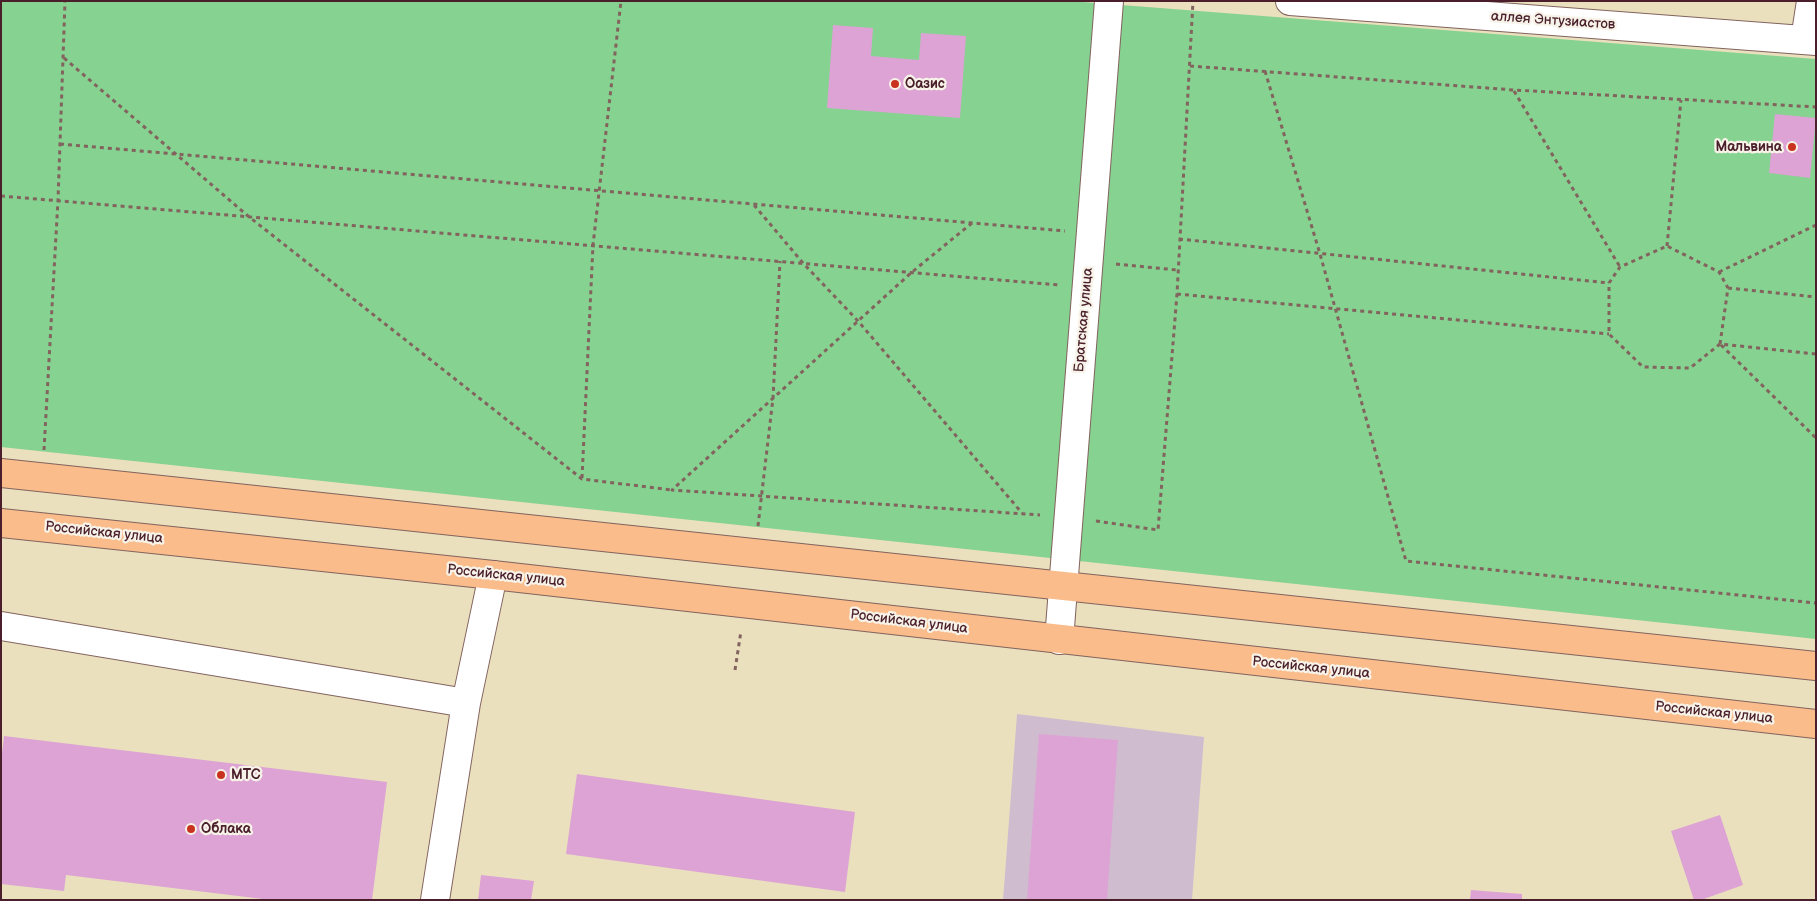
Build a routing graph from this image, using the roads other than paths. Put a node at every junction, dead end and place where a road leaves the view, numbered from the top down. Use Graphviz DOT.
graph roads {
  1 [pos="1109,1"];
  2 [pos="1290,1"];
  3 [pos="1811,1"];
  4 [pos="1810,40"];
  5 [pos="1,473"];
  6 [pos="1,523"];
  7 [pos="493,575"];
  8 [pos="1063,585"];
  9 [pos="1,626"];
  10 [pos="1058,640"];
  11 [pos="1816,666"];
  12 [pos="466,703"];
  13 [pos="1816,724"];
  14 [pos="435,900"];
  1 -- 8 [label="street, Братская улица"];
  2 -- 4 [label="street, аллея Энтузиастов"];
  3 -- 4 [label="street"];
  5 -- 8 [label="main road"];
  6 -- 7 [label="main road, Российская улица"];
  7 -- 10 [label="main road, Российская улица"];
  7 -- 12 [label="street"];
  8 -- 10 [label="street, Братская улица"];
  8 -- 11 [label="main road"];
  9 -- 12 [label="street"];
  10 -- 13 [label="main road, Российская улица"];
  12 -- 14 [label="street"];
}
